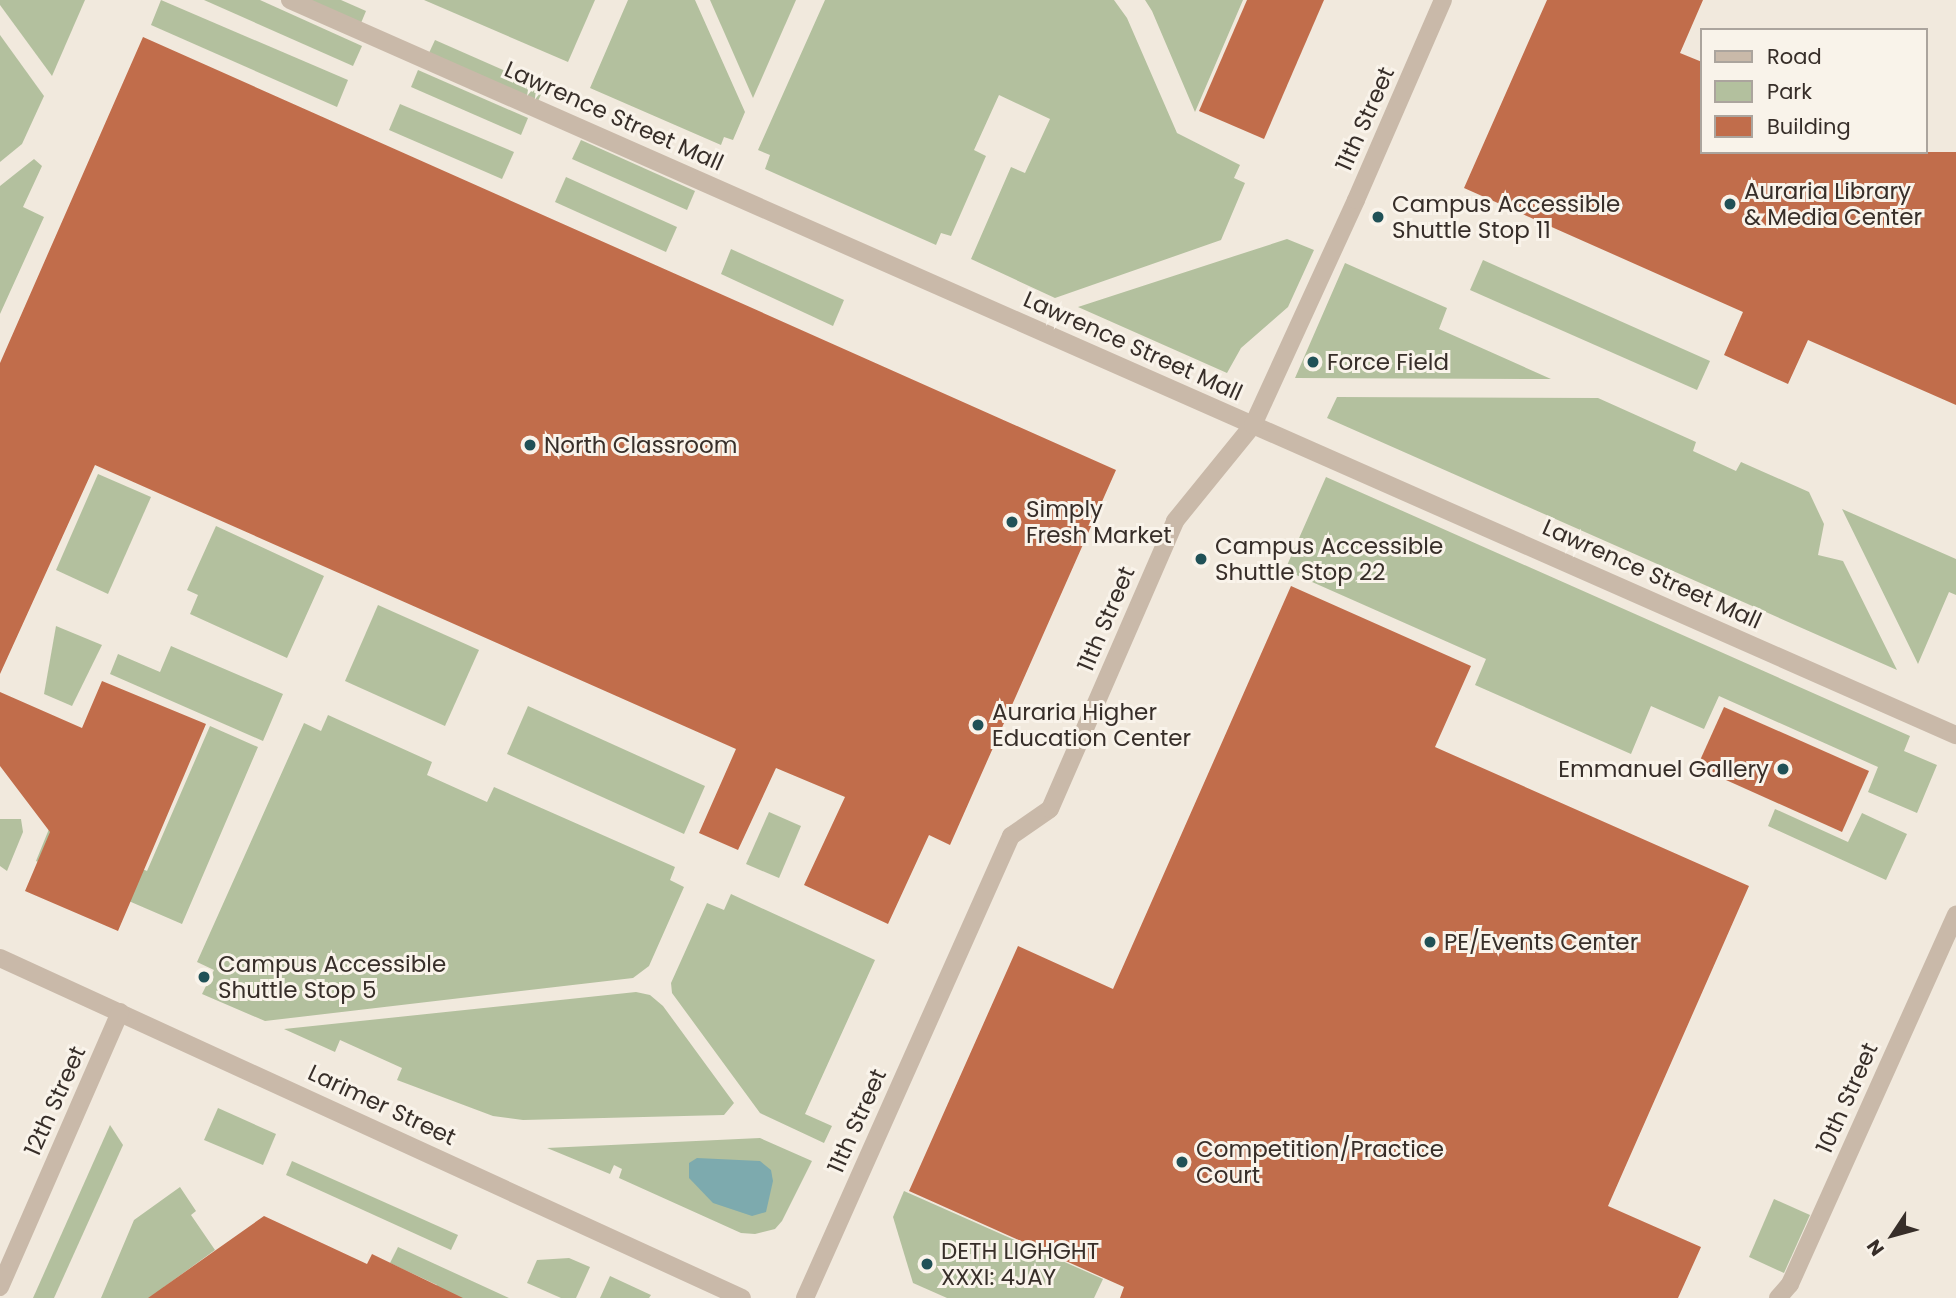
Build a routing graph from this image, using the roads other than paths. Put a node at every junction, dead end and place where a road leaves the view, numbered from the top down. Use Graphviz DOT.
graph roads {
  1 [pos="290,0"];
  2 [pos="1443,0"];
  3 [pos="1253,425"];
  4 [pos="1956,735"];
  5 [pos="1956,915"];
  6 [pos="0,958"];
  7 [pos="120,1012"];
  8 [pos="0,1287"];
  9 [pos="742,1298"];
  10 [pos="806,1298"];
  11 [pos="1778,1298"];
  1 -- 3 [label="street, Lawrence Street Mall"];
  2 -- 3 [label="street, 11th Street"];
  3 -- 4 [label="street, Lawrence Street Mall"];
  3 -- 10 [label="street, 11th Street"];
  5 -- 11 [label="street, 10th Street"];
  6 -- 7 [label="street, Larimer Street"];
  7 -- 8 [label="street, 12th Street"];
  7 -- 9 [label="street, Larimer Street"];
}
